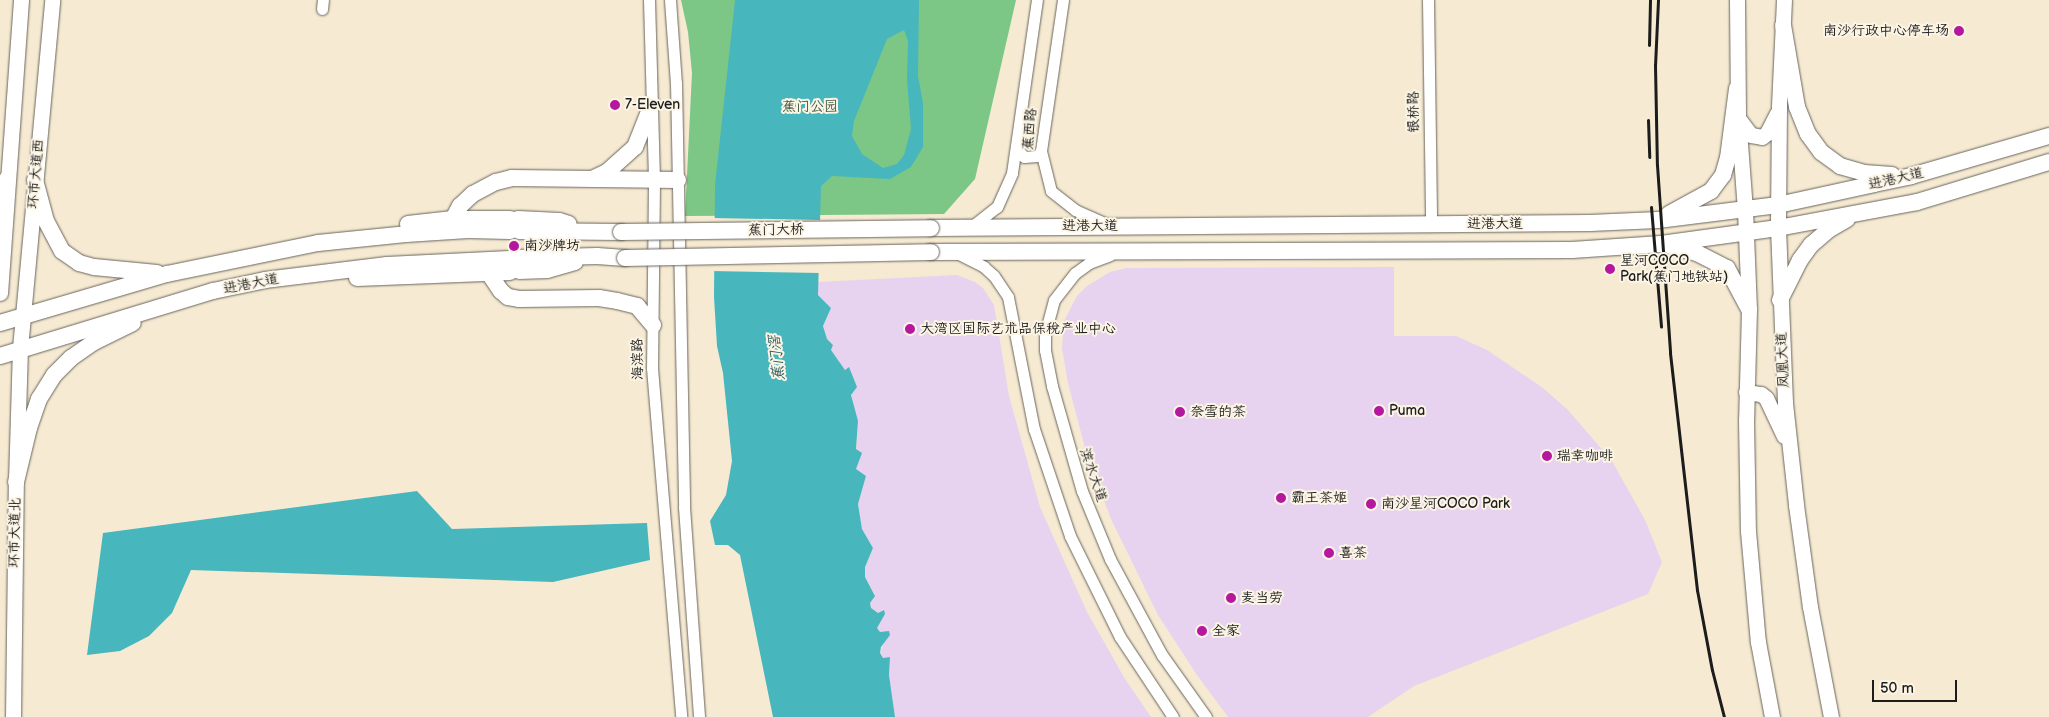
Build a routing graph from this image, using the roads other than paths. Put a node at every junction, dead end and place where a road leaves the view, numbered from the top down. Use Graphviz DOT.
graph roads {
  1 [pos="21,0"];
  2 [pos="52,0"];
  3 [pos="649,0"];
  4 [pos="670,0"];
  5 [pos="1037,0"];
  6 [pos="1062,0"];
  7 [pos="1428,0"];
  8 [pos="1737,0"];
  9 [pos="1784,0"];
  10 [pos="1783,25"];
  11 [pos="1737,89"];
  12 [pos="652,104"];
  13 [pos="1779,107"];
  14 [pos="1738,117"];
  15 [pos="2049,136"];
  16 [pos="1016,148"];
  17 [pos="1041,151"];
  18 [pos="2049,162"];
  19 [pos="9,170"];
  20 [pos="36,172"];
  21 [pos="1911,176"];
  22 [pos="590,180"];
  23 [pos="678,180"];
  24 [pos="654,181"];
  25 [pos="1874,184"];
  26 [pos="0,198"];
  27 [pos="1778,205"];
  28 [pos="1880,209"];
  29 [pos="1746,210"];
  30 [pos="1856,214"];
  31 [pos="452,218"];
  32 [pos="1658,220"];
  33 [pos="1431,224"];
  34 [pos="514,225"];
  35 [pos="1111,226"];
  36 [pos="971,227"];
  37 [pos="931,228"];
  38 [pos="1778,228"];
  39 [pos="1746,233"];
  40 [pos="318,243"];
  41 [pos="1661,244"];
  42 [pos="931,252"];
  43 [pos="955,252"];
  44 [pos="1121,252"];
  45 [pos="229,261"];
  46 [pos="514,265"];
  47 [pos="315,272"];
  48 [pos="488,272"];
  49 [pos="167,274"];
  50 [pos="219,290"];
  51 [pos="0,293"];
  52 [pos="1780,300"];
  53 [pos="173,303"];
  54 [pos="1749,309"];
  55 [pos="22,315"];
  56 [pos="0,323"];
  57 [pos="653,325"];
  58 [pos="20,348"];
  59 [pos="0,356"];
  60 [pos="1746,392"];
  61 [pos="1790,449"];
  62 [pos="16,482"];
  63 [pos="13,717"];
  64 [pos="681,717"];
  65 [pos="699,717"];
  66 [pos="1172,717"];
  67 [pos="1206,717"];
  68 [pos="1772,717"];
  69 [pos="1831,717"];
  1 -- 19 [label="main road, 环市大道西"];
  2 -- 20 [label="main road, 环市大道西"];
  3 -- 12 [label="street, 海滨路"];
  4 -- 23 [label="street"];
  5 -- 16 [label="street, 蕉西路"];
  6 -- 17 [label="street, 蕉西路"];
  7 -- 33 [label="street, 银桥路"];
  8 -- 11 [label="main road"];
  9 -- 10 [label="main road, 凤凰大道"];
  10 -- 13 [label="main road, 凤凰大道"];
  10 -- 21 [label="highway"];
  11 -- 14 [label="main road"];
  11 -- 32 [label="highway"];
  12 -- 22 [label="highway"];
  12 -- 24 [label="street, 海滨路"];
  13 -- 14 [label="main road"];
  13 -- 27 [label="main road, 凤凰大道"];
  14 -- 29 [label="main road"];
  15 -- 21 [label="highway, 进港大道"];
  16 -- 17 [label="street"];
  16 -- 36 [label="street, 蕉西路"];
  17 -- 35 [label="street, 蕉西路"];
  18 -- 28 [label="highway, 进港大道"];
  19 -- 20 [label="main road"];
  19 -- 26 [label="highway"];
  19 -- 51 [label="main road, 环市大道西"];
  20 -- 49 [label="highway"];
  20 -- 55 [label="main road, 环市大道西"];
  21 -- 25 [label="highway, 进港大道"];
  22 -- 24 [label="highway"];
  22 -- 31 [label="highway"];
  23 -- 24 [label="highway"];
  23 -- 65 [label="street"];
  24 -- 57 [label="street, 海滨路"];
  25 -- 27 [label="highway, 进港大道"];
  25 -- 28 [label="highway"];
  27 -- 29 [label="highway, 进港大道"];
  27 -- 38 [label="main road, 凤凰大道"];
  28 -- 30 [label="highway, 进港大道"];
  29 -- 32 [label="highway, 进港大道"];
  29 -- 39 [label="main road"];
  30 -- 38 [label="highway, 进港大道"];
  30 -- 52 [label="highway"];
  31 -- 34 [label="highway"];
  31 -- 40 [label="highway"];
  32 -- 33 [label="highway, 进港大道"];
  33 -- 35 [label="highway, 进港大道"];
  34 -- 37 [label="highway, 蕉门大桥, bridge"];
  34 -- 40 [label="highway, 进港大道"];
  35 -- 36 [label="highway, 进港大道"];
  36 -- 37 [label="highway, 进港大道"];
  38 -- 39 [label="highway, 进港大道"];
  38 -- 52 [label="main road, 凤凰大道"];
  39 -- 41 [label="highway, 进港大道"];
  39 -- 54 [label="main road"];
  40 -- 45 [label="highway, 进港大道"];
  41 -- 44 [label="highway, 进港大道"];
  41 -- 54 [label="highway"];
  42 -- 43 [label="highway, 进港大道"];
  42 -- 46 [label="highway, 蕉门大桥, bridge"];
  43 -- 44 [label="highway, 进港大道"];
  43 -- 66 [label="street"];
  44 -- 67 [label="street, 滨水大道"];
  45 -- 49 [label="highway, 进港大道"];
  45 -- 50 [label="highway"];
  46 -- 47 [label="highway, 进港大道"];
  46 -- 48 [label="highway"];
  47 -- 48 [label="highway"];
  47 -- 50 [label="highway, 进港大道"];
  48 -- 57 [label="highway"];
  49 -- 55 [label="highway, 进港大道"];
  50 -- 53 [label="highway, 进港大道"];
  52 -- 61 [label="main road, 凤凰大道"];
  53 -- 58 [label="highway, 进港大道"];
  53 -- 62 [label="highway"];
  54 -- 60 [label="main road"];
  55 -- 56 [label="highway, 进港大道"];
  55 -- 58 [label="main road, 环市大道西"];
  57 -- 64 [label="street, 海滨路"];
  58 -- 59 [label="highway, 进港大道"];
  58 -- 62 [label="main road, 环市大道北"];
  60 -- 61 [label="main road"];
  60 -- 68 [label="main road"];
  61 -- 69 [label="main road, 凤凰大道"];
  62 -- 63 [label="main road, 环市大道北"];
}
